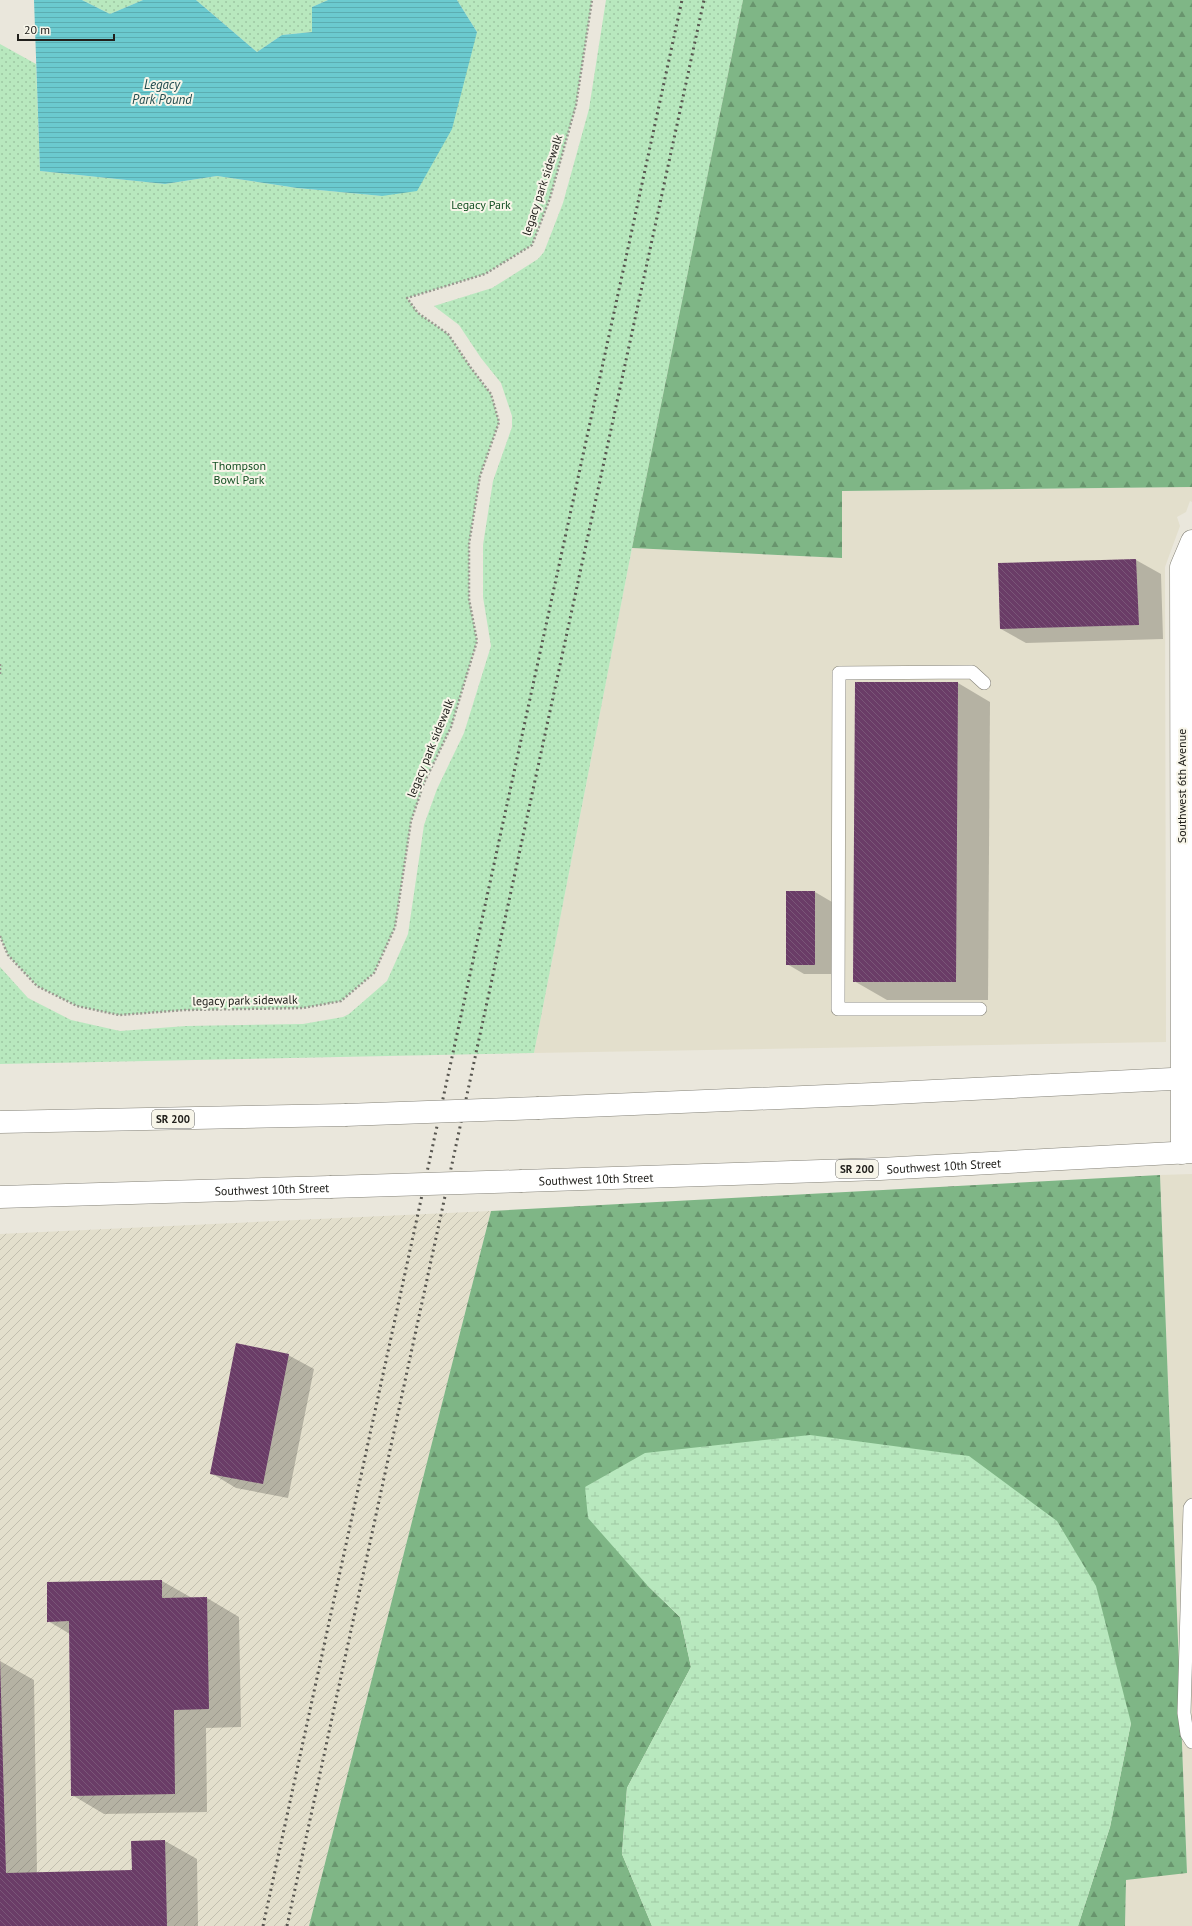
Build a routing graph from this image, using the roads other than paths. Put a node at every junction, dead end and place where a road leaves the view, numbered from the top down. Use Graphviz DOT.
graph roads {
  1 [pos="1192,541"];
  2 [pos="984,683"];
  3 [pos="1187,867"];
  4 [pos="980,1009"];
  5 [pos="1187,1078"];
  6 [pos="0,1122"];
  7 [pos="1187,1152"];
  8 [pos="0,1197"];
  9 [pos="1192,1505"];
  10 [pos="1192,1742"];
  1 -- 3 [label="main road, Southwest 6th Avenue"];
  2 -- 4 [label="lane"];
  3 -- 5 [label="main road, Southwest 6th Avenue"];
  5 -- 6 [label="main road, SR 200, bridge"];
  5 -- 7 [label="main road, Southwest 6th Avenue"];
  7 -- 8 [label="main road, Southwest 10th Street / SR 200, bridge"];
  9 -- 10 [label="lane"];
}
